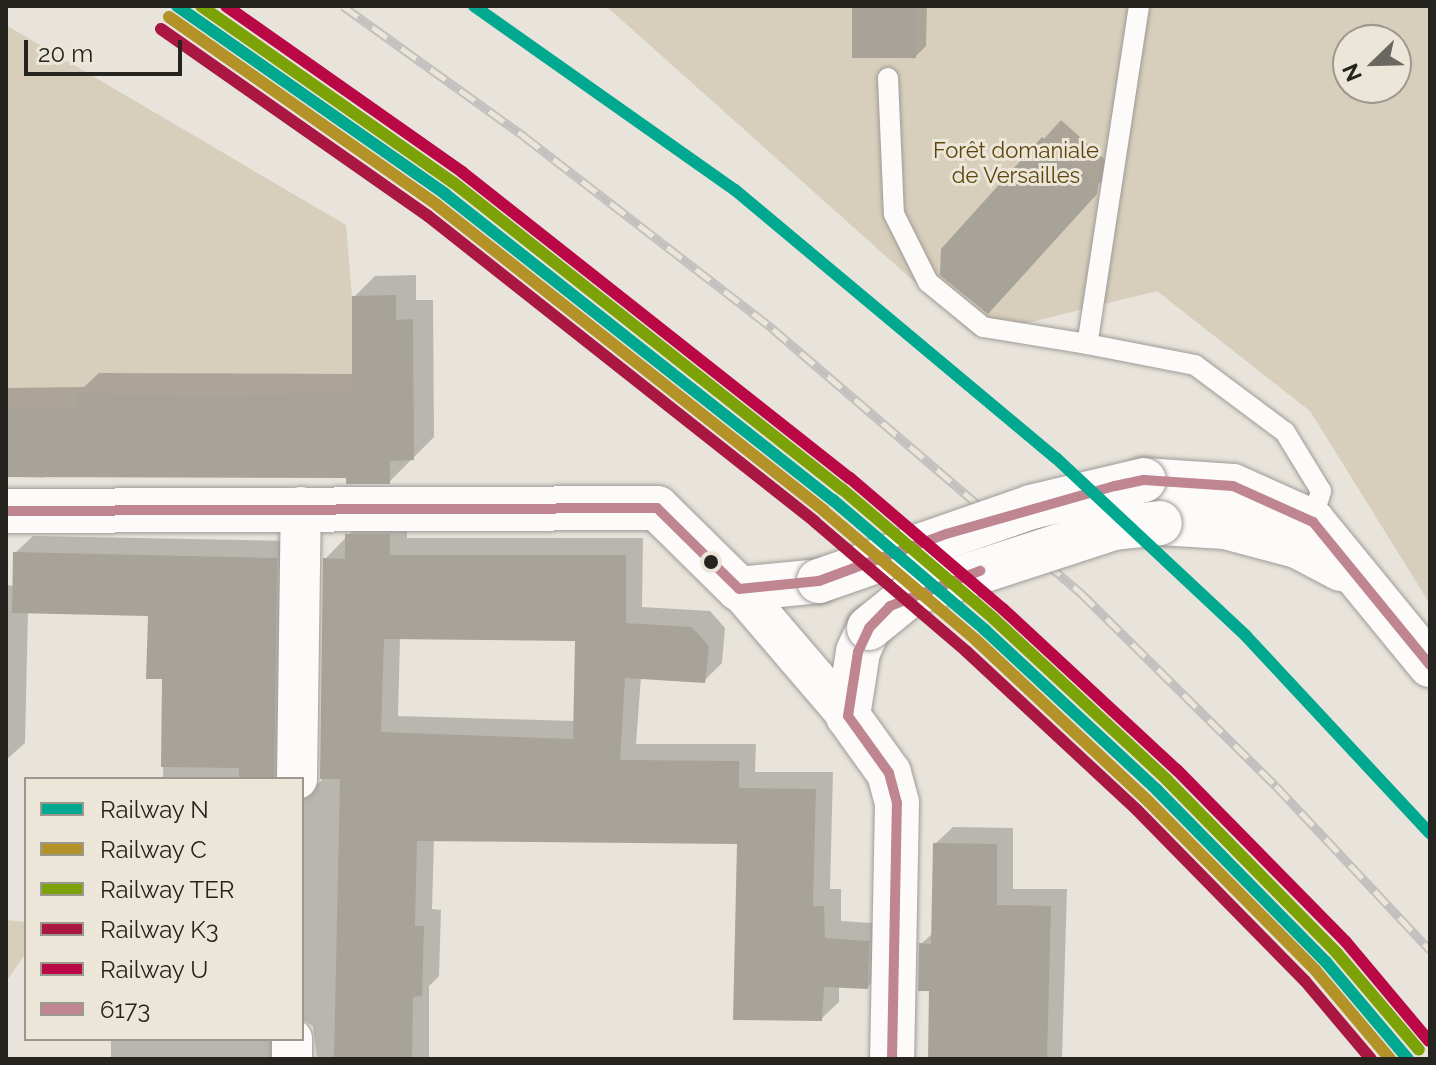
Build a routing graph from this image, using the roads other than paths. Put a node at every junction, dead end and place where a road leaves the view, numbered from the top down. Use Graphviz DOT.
graph roads {
  1 [pos="1139,6"];
  2 [pos="888,78"];
  3 [pos="1087,344"];
  4 [pos="301,507"];
  5 [pos="6,511"];
  6 [pos="1305,534"];
  7 [pos="739,589"];
  8 [pos="1430,665"];
  9 [pos="848,716"];
  10 [pos="297,777"];
  11 [pos="892,1059"];
  1 -- 3 [label="lane"];
  2 -- 3 [label="lane"];
  3 -- 6 [label="lane"];
  4 -- 5 [label="street"];
  4 -- 7 [label="street"];
  4 -- 10 [label="street"];
  6 -- 7 [label="street, bridge"];
  6 -- 8 [label="street"];
  6 -- 9 [label="street, bridge"];
  7 -- 9 [label="street"];
  9 -- 11 [label="street"];
}
